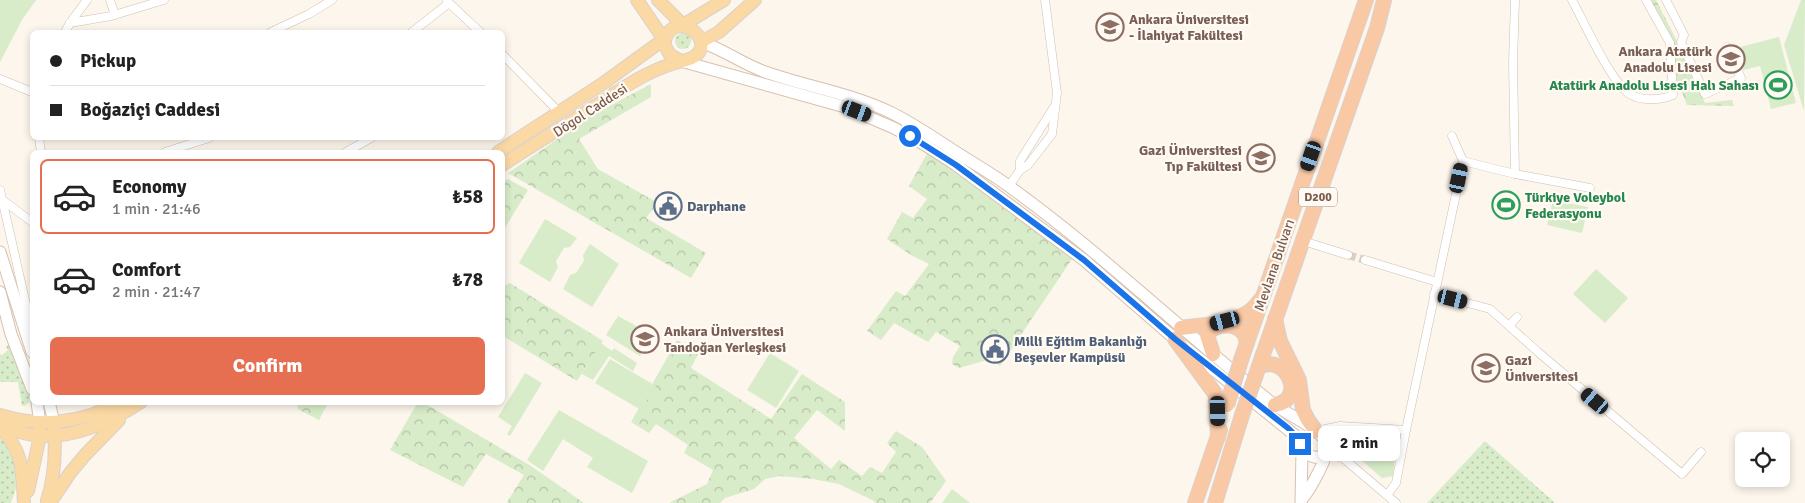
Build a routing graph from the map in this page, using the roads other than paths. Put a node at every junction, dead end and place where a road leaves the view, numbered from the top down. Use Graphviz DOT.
graph roads {
  1 [pos="87,0"];
  2 [pos="110,0"];
  3 [pos="164,0"];
  4 [pos="332,0"];
  5 [pos="637,0"];
  6 [pos="658,0"];
  7 [pos="724,0"];
  8 [pos="756,0"];
  9 [pos="1045,0"];
  10 [pos="1366,0"];
  11 [pos="1384,0"];
  12 [pos="1391,0"];
  13 [pos="1515,0"];
  14 [pos="1572,0"];
  15 [pos="1646,0"];
  16 [pos="1666,0"];
  17 [pos="448,2"];
  18 [pos="115,15"];
  19 [pos="70,23"];
  20 [pos="683,24"];
  21 [pos="1376,28"];
  22 [pos="66,30"];
  23 [pos="275,30"];
  24 [pos="414,30"];
  25 [pos="478,30"];
  26 [pos="665,41"];
  27 [pos="701,42"];
  28 [pos="1727,47"];
  29 [pos="505,57"];
  30 [pos="681,61"];
  31 [pos="0,79"];
  32 [pos="30,91"];
  33 [pos="1055,106"];
  34 [pos="559,112"];
  35 [pos="1039,130"];
  36 [pos="1052,134"];
  37 [pos="1452,136"];
  38 [pos="203,140"];
  39 [pos="367,140"];
  40 [pos="171,150"];
  41 [pos="350,150"];
  42 [pos="501,150"];
  43 [pos="1463,161"];
  44 [pos="505,164"];
  45 [pos="1020,170"];
  46 [pos="1515,174"];
  47 [pos="1009,186"];
  48 [pos="1590,188"];
  49 [pos="0,190"];
  50 [pos="2,200"];
  51 [pos="30,220"];
  52 [pos="1303,241"];
  53 [pos="0,252"];
  54 [pos="1348,255"];
  55 [pos="1365,260"];
  56 [pos="1436,282"];
  57 [pos="0,292"];
  58 [pos="1264,294"];
  59 [pos="1434,294"];
  60 [pos="1517,316"];
  61 [pos="1275,319"];
  62 [pos="1509,326"];
  63 [pos="24,327"];
  64 [pos="1178,333"];
  65 [pos="11,334"];
  66 [pos="0,338"];
  67 [pos="1247,342"];
  68 [pos="30,346"];
  69 [pos="1213,354"];
  70 [pos="1258,366"];
  71 [pos="30,384"];
  72 [pos="37,405"];
  73 [pos="50,405"];
  74 [pos="114,405"];
  75 [pos="136,405"];
  76 [pos="1275,405"];
  77 [pos="0,415"];
  78 [pos="54,422"];
  79 [pos="0,426"];
  80 [pos="40,430"];
  81 [pos="1406,430"];
  82 [pos="1316,431"];
  83 [pos="55,435"];
  84 [pos="1218,437"];
  85 [pos="1302,451"];
  86 [pos="1701,452"];
  87 [pos="1327,454"];
  88 [pos="1387,495"];
  89 [pos="1301,501"];
  90 [pos="24,503"];
  91 [pos="46,503"];
  92 [pos="50,503"];
  93 [pos="1195,503"];
  94 [pos="1215,503"];
  95 [pos="1396,503"];
  1 -- 19 [label="street"];
  2 -- 18 [label="street"];
  3 -- 18 [label="street"];
  4 -- 23 [label="street"];
  5 -- 26 [label="main road"];
  6 -- 20 [label="main road"];
  7 -- 20 [label="main road"];
  8 -- 27 [label="main road"];
  9 -- 33 [label="street"];
  10 -- 58 [label="highway, Mevlana Bulvarı / D200"];
  11 -- 21 [label="highway, Mevlana Bulvarı"];
  12 -- 21 [label="highway, D200"];
  13 -- 46 [label="street"];
  14 -- 15 [label="street"];
  16 -- 28 [label="street"];
  17 -- 24 [label="street"];
  17 -- 25 [label="street"];
  18 -- 19 [label="street"];
  19 -- 22 [label="street"];
  20 -- 26 [label="main road"];
  20 -- 27 [label="main road"];
  21 -- 52 [label="highway, Mevlana Bulvarı / D200"];
  26 -- 30 [label="main road"];
  26 -- 34 [label="main road, Dögol Caddesi"];
  27 -- 30 [label="main road"];
  27 -- 47 [label="main road"];
  29 -- 34 [label="street"];
  30 -- 44 [label="main road, Dögol Caddesi"];
  30 -- 64 [label="main road"];
  31 -- 32 [label="street"];
  33 -- 35 [label="street"];
  33 -- 36 [label="street"];
  34 -- 42 [label="main road, Dögol Caddesi"];
  35 -- 36 [label="street"];
  35 -- 45 [label="street"];
  36 -- 45 [label="street"];
  37 -- 43 [label="street"];
  38 -- 40 [label="street"];
  39 -- 41 [label="street"];
  43 -- 46 [label="street"];
  43 -- 56 [label="street"];
  45 -- 47 [label="street"];
  46 -- 48 [label="street"];
  47 -- 64 [label="main road"];
  49 -- 50 [label="street"];
  50 -- 51 [label="street"];
  50 -- 63 [label="street"];
  52 -- 54 [label="street"];
  52 -- 61 [label="highway, Mevlana Bulvarı / D200"];
  53 -- 63 [label="main road"];
  55 -- 56 [label="street"];
  56 -- 59 [label="street"];
  57 -- 65 [label="main road"];
  58 -- 64 [label="highway"];
  58 -- 67 [label="highway, Mevlana Bulvarı / D200"];
  59 -- 62 [label="street"];
  59 -- 81 [label="street"];
  60 -- 62 [label="street"];
  61 -- 70 [label="highway, Mevlana Bulvarı / D200"];
  61 -- 82 [label="highway"];
  62 -- 86 [label="street"];
  63 -- 68 [label="main road"];
  64 -- 69 [label="main road"];
  64 -- 84 [label="highway"];
  64 -- 85 [label="main road"];
  65 -- 66 [label="main road"];
  65 -- 71 [label="main road"];
  67 -- 69 [label="highway"];
  67 -- 84 [label="highway, Mevlana Bulvarı / D200, bridge"];
  69 -- 76 [label="main road"];
  70 -- 76 [label="highway"];
  70 -- 94 [label="highway, Mevlana Bulvarı / D200, bridge"];
  72 -- 80 [label="main road"];
  73 -- 78 [label="main road"];
  74 -- 78 [label="main road"];
  75 -- 83 [label="main road"];
  75 -- 92 [label="main road"];
  76 -- 82 [label="main road"];
  77 -- 80 [label="main road"];
  78 -- 80 [label="main road"];
  78 -- 83 [label="main road"];
  79 -- 80 [label="main road"];
  79 -- 90 [label="main road"];
  80 -- 83 [label="main road"];
  80 -- 90 [label="main road"];
  81 -- 82 [label="street"];
  81 -- 88 [label="street"];
  82 -- 87 [label="main road"];
  83 -- 91 [label="main road"];
  84 -- 93 [label="highway, Mevlana Bulvarı / D200"];
  85 -- 87 [label="main road"];
  85 -- 89 [label="main road"];
  87 -- 88 [label="street"];
  87 -- 89 [label="main road"];
  88 -- 95 [label="street"];
}
